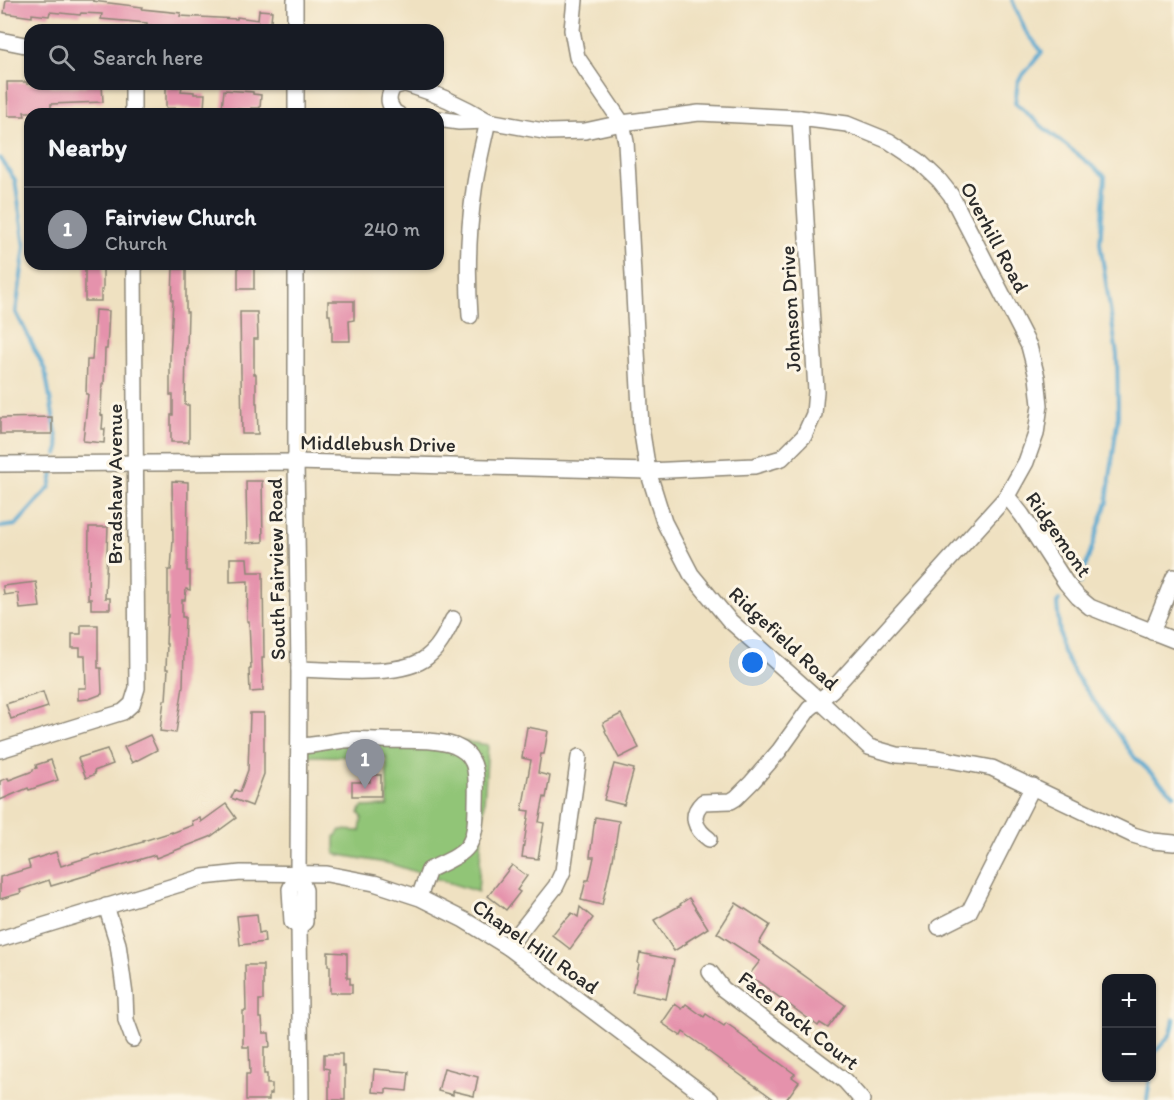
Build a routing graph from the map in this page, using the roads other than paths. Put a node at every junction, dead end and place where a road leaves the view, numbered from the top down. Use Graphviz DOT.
graph roads {
  1 [pos="295,0"];
  2 [pos="575,0"];
  3 [pos="296,24"];
  4 [pos="0,40"];
  5 [pos="24,45"];
  6 [pos="133,90"];
  7 [pos="296,90"];
  8 [pos="392,90"];
  9 [pos="427,90"];
  10 [pos="133,108"];
  11 [pos="296,108"];
  12 [pos="391,108"];
  13 [pos="800,118"];
  14 [pos="444,120"];
  15 [pos="488,121"];
  16 [pos="622,123"];
  17 [pos="134,270"];
  18 [pos="296,270"];
  19 [pos="470,316"];
  20 [pos="296,462"];
  21 [pos="0,464"];
  22 [pos="135,464"];
  23 [pos="754,466"];
  24 [pos="648,471"];
  25 [pos="1007,496"];
  26 [pos="1174,578"];
  27 [pos="453,619"];
  28 [pos="1152,632"];
  29 [pos="1174,640"];
  30 [pos="299,669"];
  31 [pos="819,700"];
  32 [pos="299,746"];
  33 [pos="0,750"];
  34 [pos="579,757"];
  35 [pos="1033,786"];
  36 [pos="709,839"];
  37 [pos="1174,843"];
  38 [pos="298,873"];
  39 [pos="418,897"];
  40 [pos="106,906"];
  41 [pos="939,927"];
  42 [pos="0,939"];
  43 [pos="508,947"];
  44 [pos="710,972"];
  45 [pos="133,1040"];
  46 [pos="301,1100"];
  47 [pos="711,1100"];
  48 [pos="862,1100"];
  1 -- 3 [label="street"];
  2 -- 16 [label="street, Ridgefield Road"];
  4 -- 5 [label="street"];
  6 -- 10 [label="street"];
  7 -- 11 [label="street"];
  8 -- 12 [label="street, Overhill Road"];
  9 -- 15 [label="street, Overhill Road"];
  13 -- 16 [label="street, Overhill Road"];
  13 -- 23 [label="street, Johnson Drive"];
  13 -- 25 [label="street, Overhill Road"];
  14 -- 15 [label="street, Overhill Road"];
  15 -- 16 [label="street, Overhill Road"];
  15 -- 19 [label="street"];
  16 -- 24 [label="street, Ridgefield Road"];
  17 -- 22 [label="street, Bradshaw Avenue"];
  18 -- 20 [label="street, South Fairview Road"];
  20 -- 22 [label="street, Middlebush Drive"];
  20 -- 24 [label="street, Middlebush Drive"];
  20 -- 30 [label="street, South Fairview Road"];
  21 -- 22 [label="street, Middlebush Drive"];
  22 -- 33 [label="street, Bradshaw Avenue"];
  23 -- 24 [label="street, Middlebush Drive"];
  24 -- 31 [label="street, Ridgefield Road"];
  25 -- 28 [label="street, Ridgemont"];
  25 -- 31 [label="street, Overhill Road"];
  26 -- 28 [label="street"];
  27 -- 30 [label="street"];
  28 -- 29 [label="street, Ridgemont"];
  30 -- 32 [label="street, South Fairview Road"];
  31 -- 35 [label="street, Ridgefield Road"];
  31 -- 36 [label="street, Overhill Road"];
  32 -- 38 [label="street, South Fairview Road"];
  32 -- 39 [label="street"];
  34 -- 43 [label="street"];
  35 -- 37 [label="street, Ridgefield Road"];
  35 -- 41 [label="street"];
  38 -- 39 [label="street, Chapel Hill Road"];
  38 -- 40 [label="street, Chapel Hill Road"];
  38 -- 46 [label="street, South Fairview Road"];
  39 -- 43 [label="street, Chapel Hill Road"];
  40 -- 42 [label="street, Chapel Hill Road"];
  40 -- 45 [label="street"];
  43 -- 47 [label="street, Chapel Hill Road"];
  44 -- 48 [label="street, Face Rock Court"];
}
